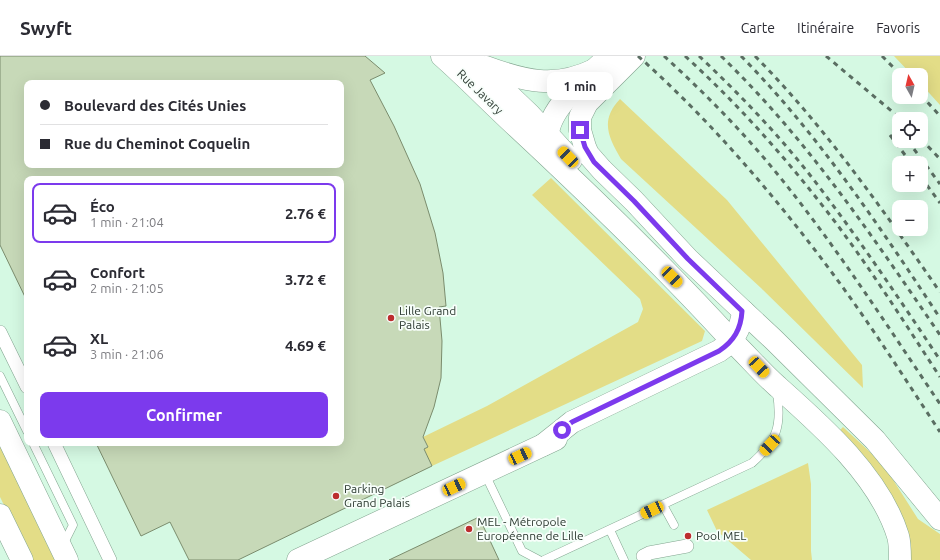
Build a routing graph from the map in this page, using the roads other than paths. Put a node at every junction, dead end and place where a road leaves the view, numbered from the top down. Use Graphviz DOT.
graph roads {
  1 [pos="442,56"];
  2 [pos="634,56"];
  3 [pos="473,60"];
  4 [pos="604,69"];
  5 [pos="580,117"];
  6 [pos="523,120"];
  7 [pos="548,148"];
  8 [pos="688,259"];
  9 [pos="742,311"];
  10 [pos="0,332"];
  11 [pos="732,341"];
  12 [pos="753,361"];
  13 [pos="0,376"];
  14 [pos="24,381"];
  15 [pos="775,385"];
  16 [pos="0,422"];
  17 [pos="24,425"];
  18 [pos="34,446"];
  19 [pos="55,446"];
  20 [pos="543,446"];
  21 [pos="485,473"];
  22 [pos="663,505"];
  23 [pos="0,515"];
  24 [pos="940,519"];
  25 [pos="674,525"];
  26 [pos="610,530"];
  27 [pos="687,546"];
  28 [pos="64,554"];
  29 [pos="22,560"];
  30 [pos="110,560"];
  31 [pos="298,560"];
  32 [pos="539,560"];
  33 [pos="544,560"];
  34 [pos="624,560"];
  35 [pos="645,560"];
  36 [pos="900,560"];
  1 -- 6 [label="main road, Rue Javary"];
  2 -- 4 [label="main road"];
  3 -- 4 [label="main road, Rue Javary"];
  3 -- 6 [label="main road, Rue Javary"];
  4 -- 5 [label="main road"];
  4 -- 7 [label="main road"];
  5 -- 7 [label="main road, Rue Javary"];
  5 -- 8 [label="main road"];
  6 -- 7 [label="main road, Rue Javary"];
  7 -- 8 [label="main road"];
  7 -- 11 [label="main road"];
  8 -- 9 [label="main road"];
  9 -- 11 [label="main road"];
  9 -- 24 [label="main road"];
  10 -- 14 [label="street"];
  11 -- 12 [label="main road"];
  11 -- 20 [label="main road"];
  12 -- 15 [label="main road"];
  12 -- 20 [label="main road"];
  13 -- 17 [label="lane"];
  15 -- 22 [label="lane"];
  15 -- 36 [label="main road"];
  16 -- 28 [label="main road"];
  18 -- 28 [label="lane"];
  19 -- 30 [label="street"];
  20 -- 21 [label="main road"];
  21 -- 31 [label="main road"];
  21 -- 32 [label="lane"];
  22 -- 25 [label="lane"];
  22 -- 26 [label="lane"];
  23 -- 29 [label="main road"];
  26 -- 33 [label="lane"];
  26 -- 34 [label="lane"];
  27 -- 35 [label="street"];
}
